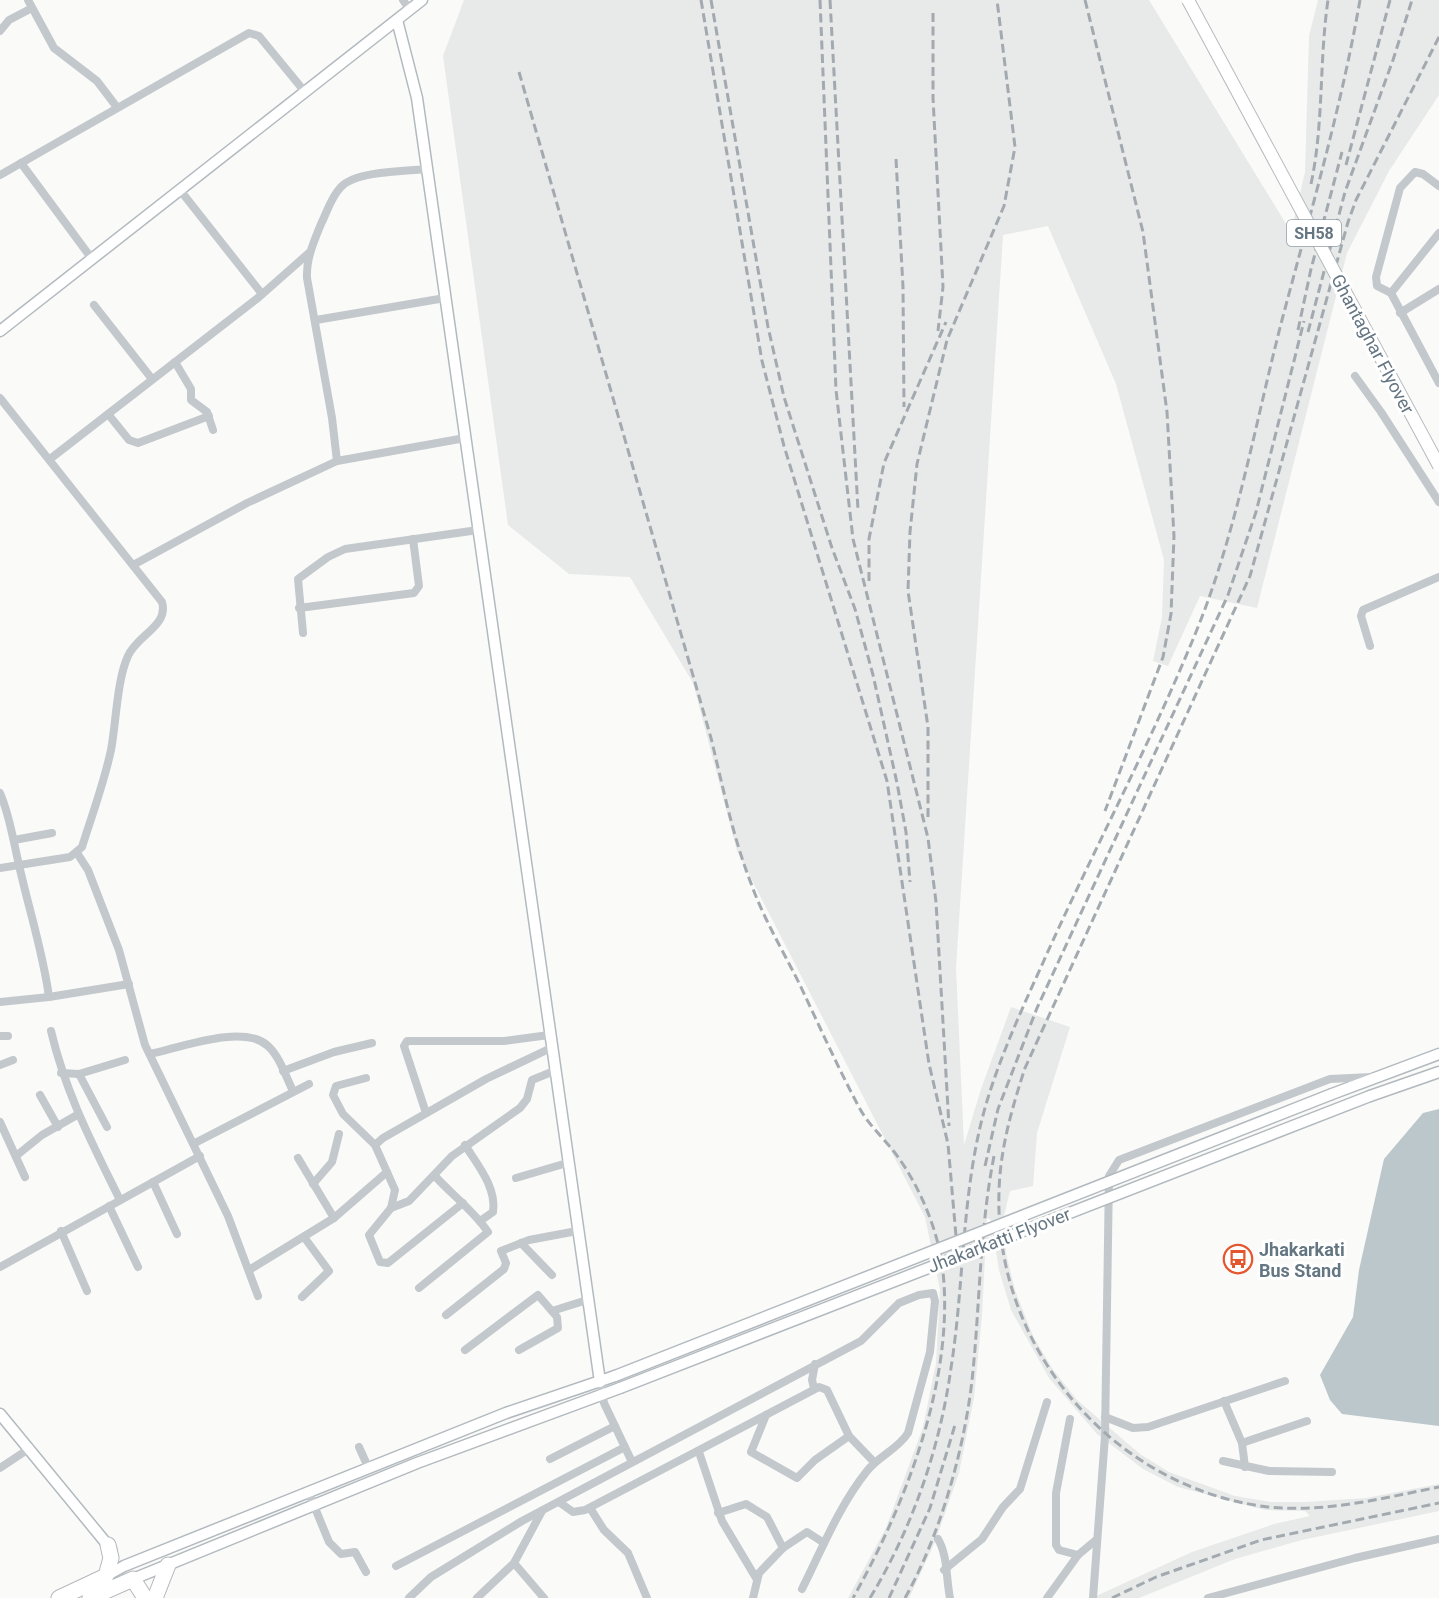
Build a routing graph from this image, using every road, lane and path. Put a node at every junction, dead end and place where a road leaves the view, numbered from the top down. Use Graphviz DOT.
graph roads {
  1 [pos="403,0"];
  2 [pos="422,0"];
  3 [pos="1188,0"];
  4 [pos="30,4"];
  5 [pos="410,10"];
  6 [pos="397,20"];
  7 [pos="0,31"];
  8 [pos="305,92"];
  9 [pos="116,106"];
  10 [pos="21,163"];
  11 [pos="427,169"];
  12 [pos="0,175"];
  13 [pos="1439,186"];
  14 [pos="180,190"];
  15 [pos="1439,233"];
  16 [pos="310,252"];
  17 [pos="92,259"];
  18 [pos="1439,289"];
  19 [pos="1391,293"];
  20 [pos="262,294"];
  21 [pos="445,298"];
  22 [pos="94,305"];
  23 [pos="1400,313"];
  24 [pos="316,320"];
  25 [pos="0,331"];
  26 [pos="175,362"];
  27 [pos="1355,376"];
  28 [pos="152,379"];
  29 [pos="1439,383"];
  30 [pos="0,398"];
  31 [pos="108,414"];
  32 [pos="209,416"];
  33 [pos="213,430"];
  34 [pos="465,438"];
  35 [pos="50,459"];
  36 [pos="337,461"];
  37 [pos="1439,466"];
  38 [pos="1438,496"];
  39 [pos="478,530"];
  40 [pos="413,539"];
  41 [pos="135,564"];
  42 [pos="1439,576"];
  43 [pos="300,608"];
  44 [pos="303,633"];
  45 [pos="1370,646"];
  46 [pos="0,793"];
  47 [pos="52,833"];
  48 [pos="14,840"];
  49 [pos="77,853"];
  50 [pos="18,865"];
  51 [pos="0,868"];
  52 [pos="129,984"];
  53 [pos="49,997"];
  54 [pos="0,1002"];
  55 [pos="51,1031"];
  56 [pos="549,1035"];
  57 [pos="372,1043"];
  58 [pos="551,1048"];
  59 [pos="150,1054"];
  60 [pos="1439,1054"];
  61 [pos="13,1060"];
  62 [pos="125,1060"];
  63 [pos="0,1065"];
  64 [pos="283,1071"];
  65 [pos="554,1071"];
  66 [pos="61,1072"];
  67 [pos="1439,1072"];
  68 [pos="80,1074"];
  69 [pos="1374,1077"];
  70 [pos="366,1078"];
  71 [pos="309,1084"];
  72 [pos="293,1091"];
  73 [pos="40,1095"];
  74 [pos="426,1113"];
  75 [pos="78,1116"];
  76 [pos="0,1122"];
  77 [pos="58,1126"];
  78 [pos="107,1126"];
  79 [pos="339,1134"];
  80 [pos="195,1143"];
  81 [pos="375,1145"];
  82 [pos="465,1145"];
  83 [pos="16,1156"];
  84 [pos="200,1156"];
  85 [pos="298,1158"];
  86 [pos="567,1163"];
  87 [pos="387,1172"];
  88 [pos="435,1176"];
  89 [pos="25,1178"];
  90 [pos="516,1178"];
  91 [pos="153,1182"];
  92 [pos="313,1184"];
  93 [pos="120,1200"];
  94 [pos="463,1203"];
  95 [pos="109,1206"];
  96 [pos="391,1208"];
  97 [pos="334,1218"];
  98 [pos="480,1221"];
  99 [pos="61,1231"];
  100 [pos="577,1231"];
  101 [pos="177,1234"];
  102 [pos="304,1237"];
  103 [pos="521,1243"];
  104 [pos="138,1267"];
  105 [pos="0,1268"];
  106 [pos="249,1270"];
  107 [pos="552,1275"];
  108 [pos="419,1288"];
  109 [pos="87,1291"];
  110 [pos="258,1296"];
  111 [pos="302,1297"];
  112 [pos="587,1300"];
  113 [pos="552,1311"];
  114 [pos="446,1315"];
  115 [pos="465,1350"];
  116 [pos="519,1350"];
  117 [pos="815,1364"];
  118 [pos="1285,1381"];
  119 [pos="600,1382"];
  120 [pos="814,1388"];
  121 [pos="602,1395"];
  122 [pos="1224,1401"];
  123 [pos="1047,1402"];
  124 [pos="0,1414"];
  125 [pos="766,1415"];
  126 [pos="1104,1417"];
  127 [pos="1070,1419"];
  128 [pos="1306,1421"];
  129 [pos="615,1426"];
  130 [pos="849,1436"];
  131 [pos="1242,1443"];
  132 [pos="359,1447"];
  133 [pos="625,1447"];
  134 [pos="30,1448"];
  135 [pos="699,1452"];
  136 [pos="550,1459"];
  137 [pos="1222,1461"];
  138 [pos="632,1462"];
  139 [pos="874,1462"];
  140 [pos="368,1467"];
  141 [pos="1245,1467"];
  142 [pos="0,1468"];
  143 [pos="1332,1472"];
  144 [pos="308,1491"];
  145 [pos="559,1502"];
  146 [pos="314,1506"];
  147 [pos="590,1508"];
  148 [pos="542,1511"];
  149 [pos="718,1513"];
  150 [pos="938,1539"];
  151 [pos="1439,1539"];
  152 [pos="1096,1540"];
  153 [pos="824,1543"];
  154 [pos="108,1545"];
  155 [pos="783,1548"];
  156 [pos="1078,1555"];
  157 [pos="514,1563"];
  158 [pos="168,1565"];
  159 [pos="123,1566"];
  160 [pos="396,1566"];
  161 [pos="944,1570"];
  162 [pos="366,1572"];
  163 [pos="106,1576"];
  164 [pos="756,1578"];
  165 [pos="133,1579"];
  166 [pos="802,1589"];
  167 [pos="91,1591"];
  168 [pos="59,1598"];
  169 [pos="145,1598"];
  170 [pos="155,1598"];
  171 [pos="409,1598"];
  172 [pos="477,1598"];
  173 [pos="544,1598"];
  174 [pos="647,1598"];
  175 [pos="753,1598"];
  176 [pos="950,1598"];
  177 [pos="1047,1598"];
  178 [pos="1093,1598"];
  179 [pos="1208,1598"];
  1 -- 5 [label="street"];
  2 -- 5 [label="main road"];
  3 -- 37 [label="main road, Ghantaghar Flyover / SH58, bridge"];
  4 -- 7 [label="street"];
  4 -- 9 [label="street"];
  5 -- 6 [label="main road"];
  6 -- 8 [label="main road"];
  6 -- 11 [label="main road"];
  8 -- 9 [label="street"];
  8 -- 14 [label="main road"];
  9 -- 10 [label="street"];
  10 -- 12 [label="street"];
  10 -- 17 [label="street"];
  11 -- 16 [label="street"];
  11 -- 21 [label="main road"];
  13 -- 19 [label="street"];
  14 -- 17 [label="main road"];
  14 -- 20 [label="street"];
  15 -- 19 [label="street"];
  16 -- 20 [label="street"];
  16 -- 24 [label="street"];
  17 -- 25 [label="main road"];
  18 -- 23 [label="street"];
  19 -- 23 [label="street"];
  20 -- 26 [label="street"];
  21 -- 24 [label="street"];
  21 -- 34 [label="main road"];
  22 -- 28 [label="street"];
  23 -- 29 [label="street"];
  24 -- 36 [label="street"];
  26 -- 28 [label="street"];
  26 -- 32 [label="street"];
  27 -- 38 [label="street"];
  28 -- 31 [label="street"];
  30 -- 35 [label="street"];
  31 -- 32 [label="street"];
  31 -- 35 [label="street"];
  32 -- 33 [label="street"];
  34 -- 36 [label="street"];
  34 -- 39 [label="main road"];
  35 -- 41 [label="street"];
  36 -- 41 [label="street"];
  39 -- 40 [label="street"];
  39 -- 56 [label="main road"];
  40 -- 43 [label="street"];
  40 -- 43 [label="street"];
  41 -- 49 [label="street"];
  42 -- 45 [label="street"];
  43 -- 44 [label="street"];
  46 -- 48 [label="street"];
  47 -- 48 [label="street"];
  48 -- 50 [label="street"];
  49 -- 50 [label="street"];
  49 -- 52 [label="street"];
  50 -- 51 [label="street"];
  50 -- 53 [label="street"];
  52 -- 53 [label="street"];
  52 -- 59 [label="street"];
  53 -- 54 [label="street"];
  55 -- 66 [label="street"];
  56 -- 58 [label="main road"];
  56 -- 74 [label="street"];
  57 -- 64 [label="street"];
  58 -- 65 [label="main road"];
  58 -- 74 [label="street"];
  59 -- 64 [label="street"];
  59 -- 80 [label="street"];
  60 -- 69 [label="main road, Jhakarkatti Flyover"];
  61 -- 63 [label="street"];
  62 -- 68 [label="street"];
  64 -- 72 [label="street"];
  65 -- 82 [label="street"];
  65 -- 86 [label="main road"];
  66 -- 68 [label="street"];
  66 -- 75 [label="street"];
  67 -- 121 [label="main road, Jhakarkatti Flyover, bridge"];
  68 -- 78 [label="street"];
  69 -- 119 [label="main road, Jhakarkatti Flyover, bridge"];
  69 -- 126 [label="street"];
  70 -- 81 [label="street"];
  71 -- 72 [label="street"];
  72 -- 80 [label="street"];
  73 -- 77 [label="street"];
  74 -- 81 [label="street"];
  75 -- 77 [label="street"];
  75 -- 93 [label="street"];
  76 -- 83 [label="street"];
  77 -- 83 [label="street"];
  79 -- 92 [label="street"];
  80 -- 84 [label="street"];
  81 -- 87 [label="street"];
  82 -- 88 [label="street"];
  82 -- 98 [label="street"];
  83 -- 89 [label="street"];
  84 -- 91 [label="street"];
  84 -- 106 [label="street"];
  85 -- 92 [label="street"];
  86 -- 90 [label="street"];
  86 -- 100 [label="main road"];
  87 -- 96 [label="street"];
  87 -- 97 [label="street"];
  88 -- 94 [label="street"];
  88 -- 96 [label="street"];
  91 -- 93 [label="street"];
  91 -- 101 [label="street"];
  92 -- 97 [label="street"];
  93 -- 95 [label="street"];
  94 -- 96 [label="street"];
  94 -- 98 [label="street"];
  95 -- 99 [label="street"];
  95 -- 104 [label="street"];
  97 -- 102 [label="street"];
  98 -- 108 [label="street"];
  99 -- 105 [label="street"];
  99 -- 109 [label="street"];
  100 -- 103 [label="street"];
  100 -- 112 [label="main road"];
  102 -- 106 [label="street"];
  102 -- 111 [label="street"];
  103 -- 107 [label="street"];
  103 -- 114 [label="street"];
  106 -- 110 [label="street"];
  112 -- 113 [label="street"];
  112 -- 119 [label="main road"];
  113 -- 115 [label="street"];
  113 -- 116 [label="street"];
  117 -- 120 [label="street"];
  117 -- 138 [label="street"];
  117 -- 139 [label="street"];
  118 -- 122 [label="street"];
  119 -- 121 [label="street"];
  119 -- 140 [label="main road, Jhakarkatti Flyover"];
  120 -- 125 [label="street"];
  120 -- 130 [label="street"];
  121 -- 129 [label="street"];
  121 -- 146 [label="main road, Jhakarkatti Flyover"];
  122 -- 126 [label="street"];
  122 -- 131 [label="street"];
  123 -- 161 [label="street"];
  124 -- 134 [label="main road"];
  125 -- 130 [label="street"];
  125 -- 135 [label="street"];
  126 -- 152 [label="street"];
  127 -- 156 [label="street"];
  128 -- 131 [label="street"];
  129 -- 133 [label="street"];
  129 -- 136 [label="street"];
  130 -- 139 [label="street"];
  131 -- 141 [label="street"];
  132 -- 140 [label="street"];
  133 -- 138 [label="street"];
  133 -- 160 [label="street"];
  134 -- 142 [label="street"];
  134 -- 154 [label="main road"];
  135 -- 147 [label="street"];
  135 -- 149 [label="street"];
  137 -- 141 [label="street"];
  138 -- 145 [label="street"];
  139 -- 153 [label="street"];
  140 -- 144 [label="main road, Jhakarkatti Flyover"];
  141 -- 143 [label="street"];
  144 -- 146 [label="street"];
  144 -- 159 [label="main road, Jhakarkatti Flyover"];
  145 -- 147 [label="street"];
  145 -- 148 [label="street"];
  146 -- 158 [label="main road, Jhakarkatti Flyover"];
  146 -- 162 [label="street"];
  147 -- 174 [label="street"];
  148 -- 157 [label="street"];
  148 -- 171 [label="street"];
  149 -- 155 [label="street"];
  149 -- 164 [label="street"];
  150 -- 161 [label="street"];
  151 -- 179 [label="street"];
  152 -- 156 [label="street"];
  152 -- 178 [label="street"];
  153 -- 155 [label="street"];
  153 -- 166 [label="street"];
  154 -- 159 [label="main road"];
  154 -- 163 [label="highway"];
  155 -- 164 [label="street"];
  156 -- 177 [label="street"];
  157 -- 172 [label="street"];
  157 -- 173 [label="street"];
  158 -- 165 [label="main road, Jhakarkatti Flyover"];
  158 -- 170 [label="highway"];
  159 -- 163 [label="main road, Jhakarkatti Flyover"];
  161 -- 176 [label="street"];
  163 -- 167 [label="highway"];
  164 -- 175 [label="street"];
  165 -- 167 [label="highway"];
  165 -- 169 [label="highway"];
  167 -- 168 [label="highway"];
}
